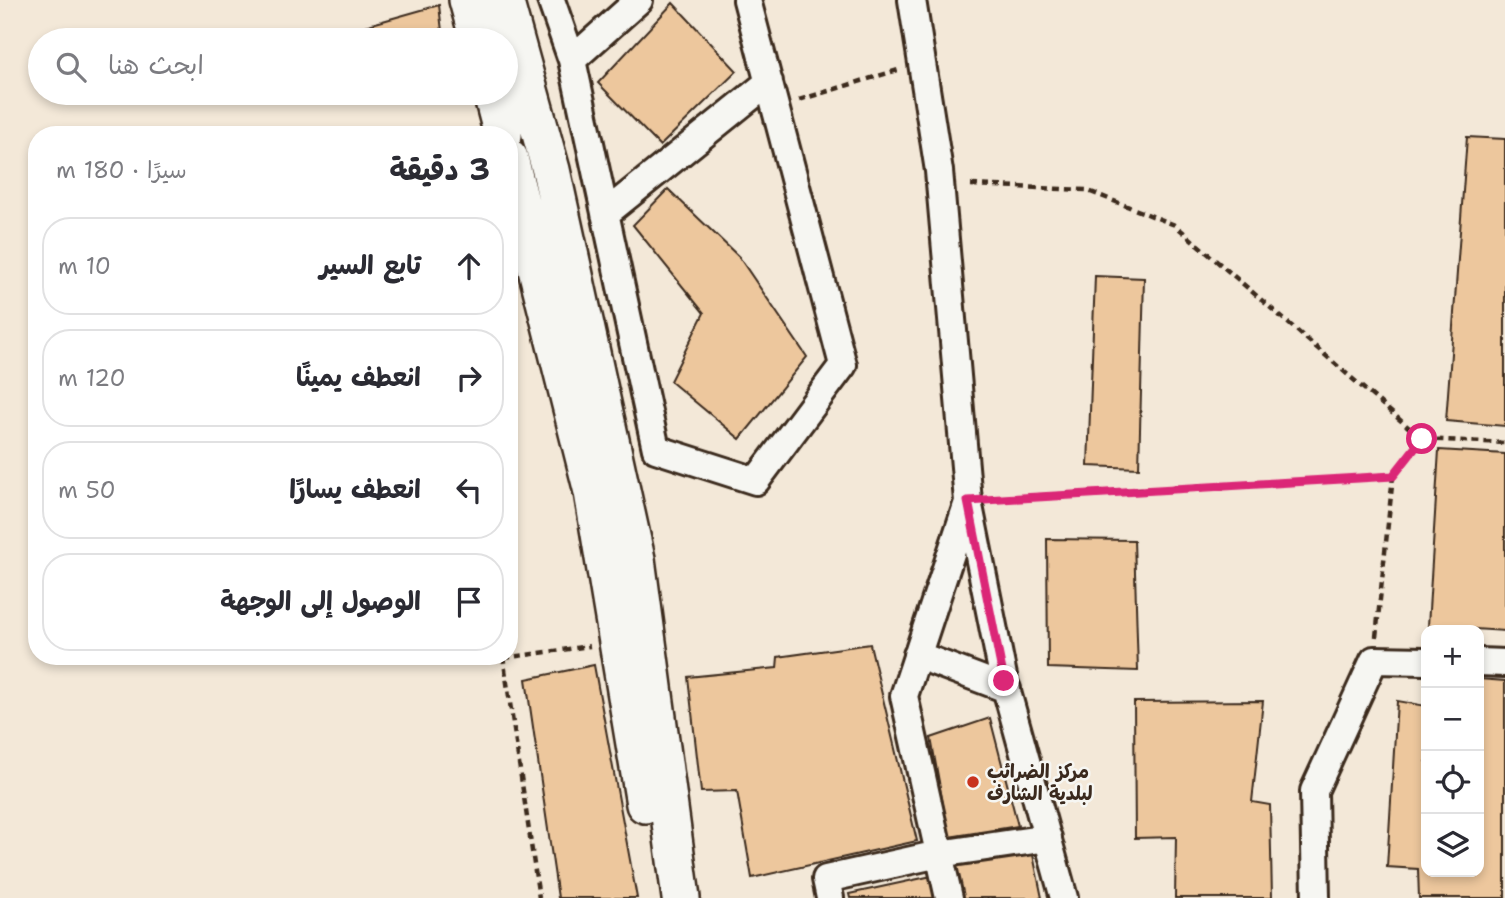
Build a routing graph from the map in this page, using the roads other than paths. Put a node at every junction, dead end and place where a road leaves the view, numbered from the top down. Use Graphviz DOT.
graph roads {
  1 [pos="468,0"];
  2 [pos="503,0"];
  3 [pos="551,0"];
  4 [pos="639,0"];
  5 [pos="747,0"];
  6 [pos="912,0"];
  7 [pos="476,28"];
  8 [pos="511,28"];
  9 [pos="518,53"];
  10 [pos="572,60"];
  11 [pos="772,94"];
  12 [pos="495,105"];
  13 [pos="501,126"];
  14 [pos="518,194"];
  15 [pos="605,214"];
  16 [pos="968,501"];
  17 [pos="918,655"];
  18 [pos="1421,661"];
  19 [pos="1484,662"];
  20 [pos="1505,663"];
  21 [pos="1007,689"];
  22 [pos="1048,838"];
  23 [pos="939,854"];
  24 [pos="660,898"];
  25 [pos="681,898"];
  26 [pos="830,898"];
  27 [pos="949,898"];
  28 [pos="1064,898"];
  29 [pos="1316,898"];
  1 -- 7 [label="street"];
  2 -- 8 [label="street"];
  3 -- 10 [label="street"];
  4 -- 10 [label="street"];
  5 -- 11 [label="street"];
  6 -- 16 [label="street"];
  9 -- 25 [label="street"];
  10 -- 15 [label="street"];
  11 -- 15 [label="street"];
  11 -- 15 [label="street"];
  12 -- 13 [label="street"];
  14 -- 24 [label="street"];
  16 -- 17 [label="street"];
  16 -- 21 [label="street"];
  17 -- 21 [label="street"];
  17 -- 23 [label="street"];
  18 -- 29 [label="street"];
  19 -- 20 [label="street"];
  21 -- 22 [label="street"];
  22 -- 23 [label="street"];
  22 -- 28 [label="street"];
  23 -- 26 [label="street"];
  23 -- 27 [label="street"];
}
